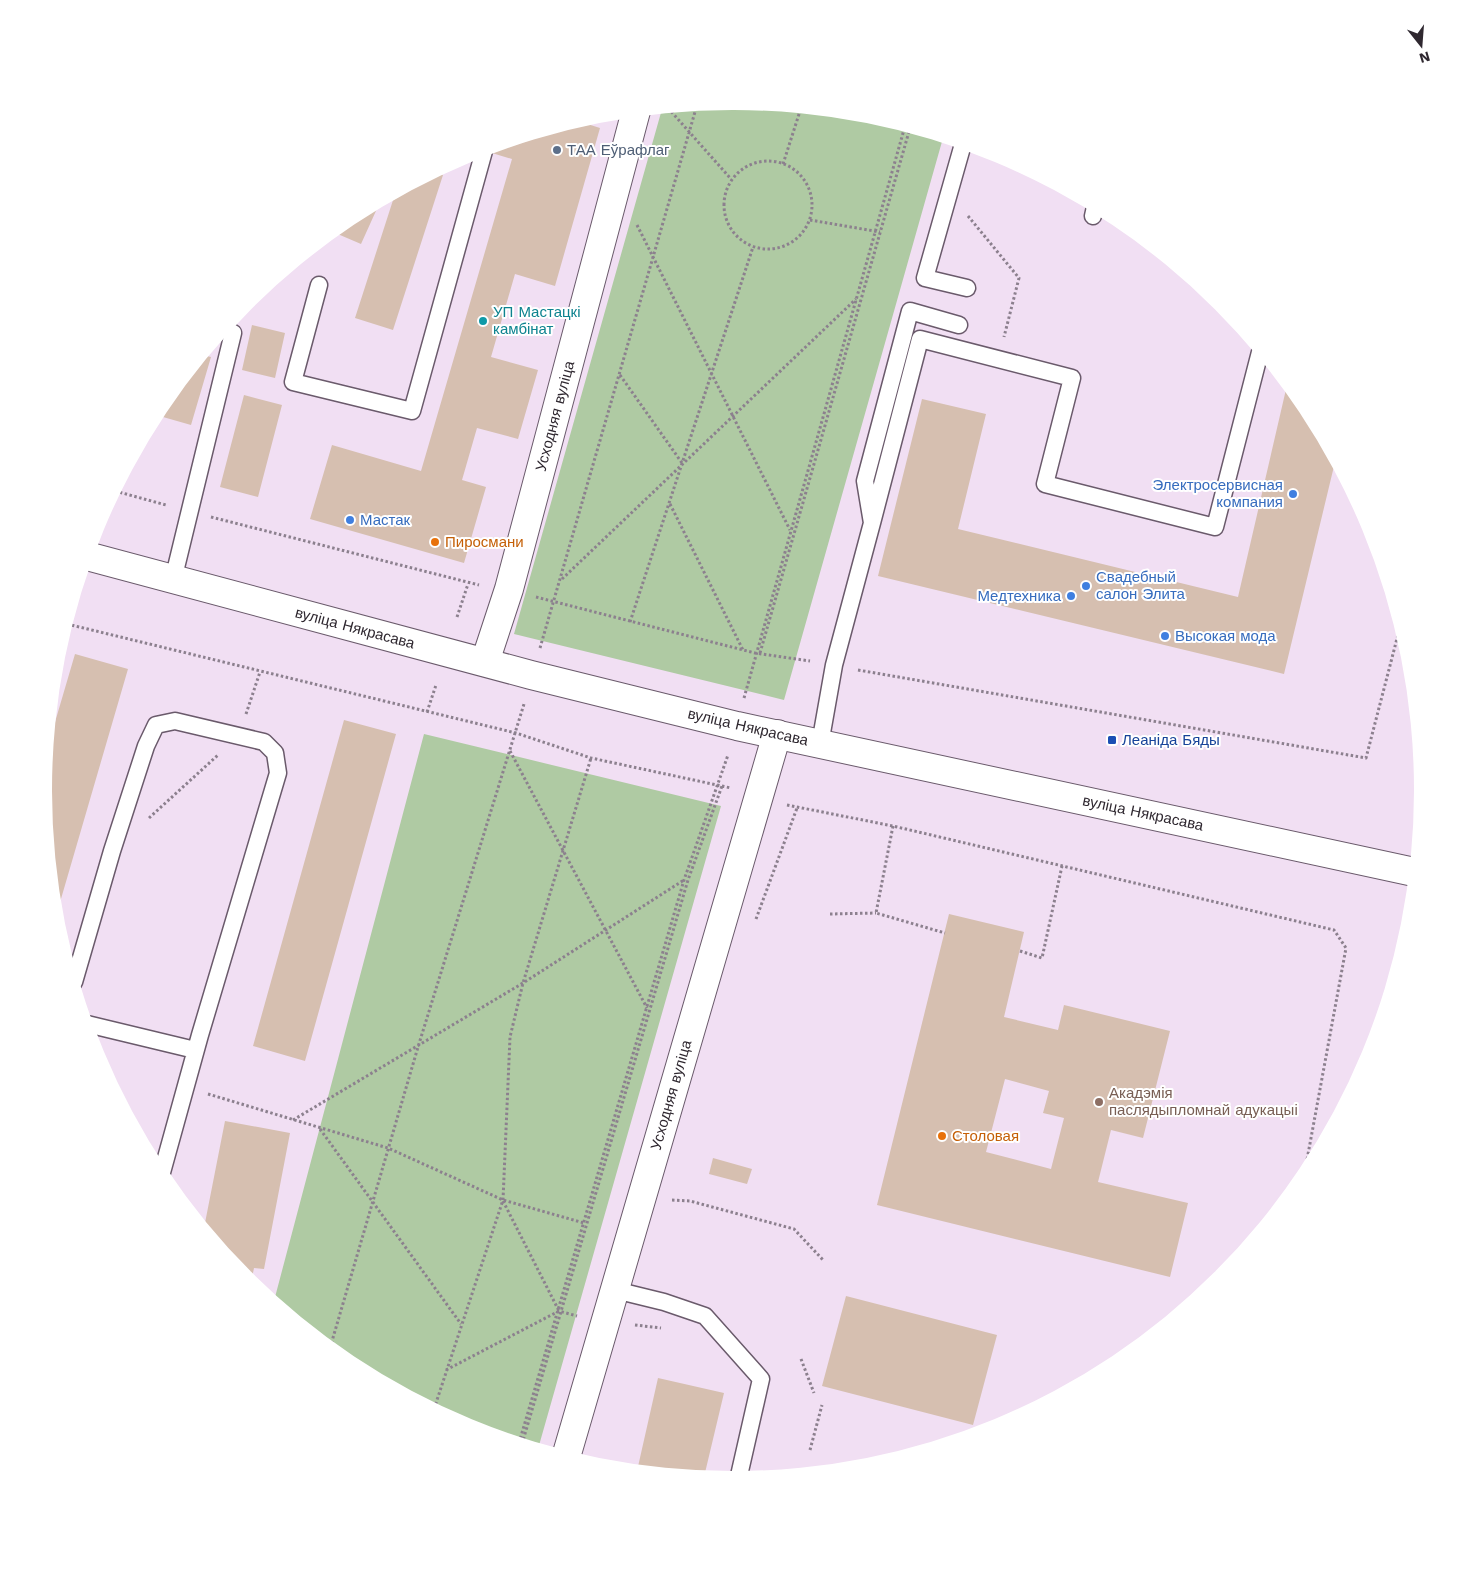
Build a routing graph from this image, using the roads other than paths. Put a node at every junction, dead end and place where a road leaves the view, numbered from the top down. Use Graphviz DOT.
graph roads {
  1 [pos="634,118"];
  2 [pos="960,150"];
  3 [pos="482,159"];
  4 [pos="319,285"];
  5 [pos="967,288"];
  6 [pos="959,325"];
  7 [pos="231,332"];
  8 [pos="1258,359"];
  9 [pos="872,523"];
  10 [pos="94,558"];
  11 [pos="173,580"];
  12 [pos="485,662"];
  13 [pos="777,734"];
  14 [pos="820,744"];
  15 [pos="1409,871"];
  16 [pos="77,971"];
  17 [pos="95,1026"];
  18 [pos="195,1050"];
  19 [pos="164,1164"];
  20 [pos="615,1290"];
  21 [pos="568,1451"];
  22 [pos="740,1471"];
  1 -- 12 [label="main road, Усходняя вуліца"];
  2 -- 5 [label="lane"];
  3 -- 4 [label="lane"];
  6 -- 9 [label="lane"];
  7 -- 11 [label="lane"];
  8 -- 9 [label="lane"];
  9 -- 14 [label="lane"];
  10 -- 11 [label="main road, вуліца Някрасава"];
  11 -- 12 [label="main road, вуліца Някрасава"];
  12 -- 13 [label="main road, вуліца Някрасава"];
  13 -- 14 [label="main road, вуліца Някрасава"];
  13 -- 20 [label="main road, Усходняя вуліца"];
  14 -- 15 [label="main road, вуліца Някрасава"];
  16 -- 18 [label="lane"];
  17 -- 18 [label="lane"];
  18 -- 19 [label="lane"];
  20 -- 21 [label="main road, Усходняя вуліца"];
  20 -- 22 [label="lane"];
}
